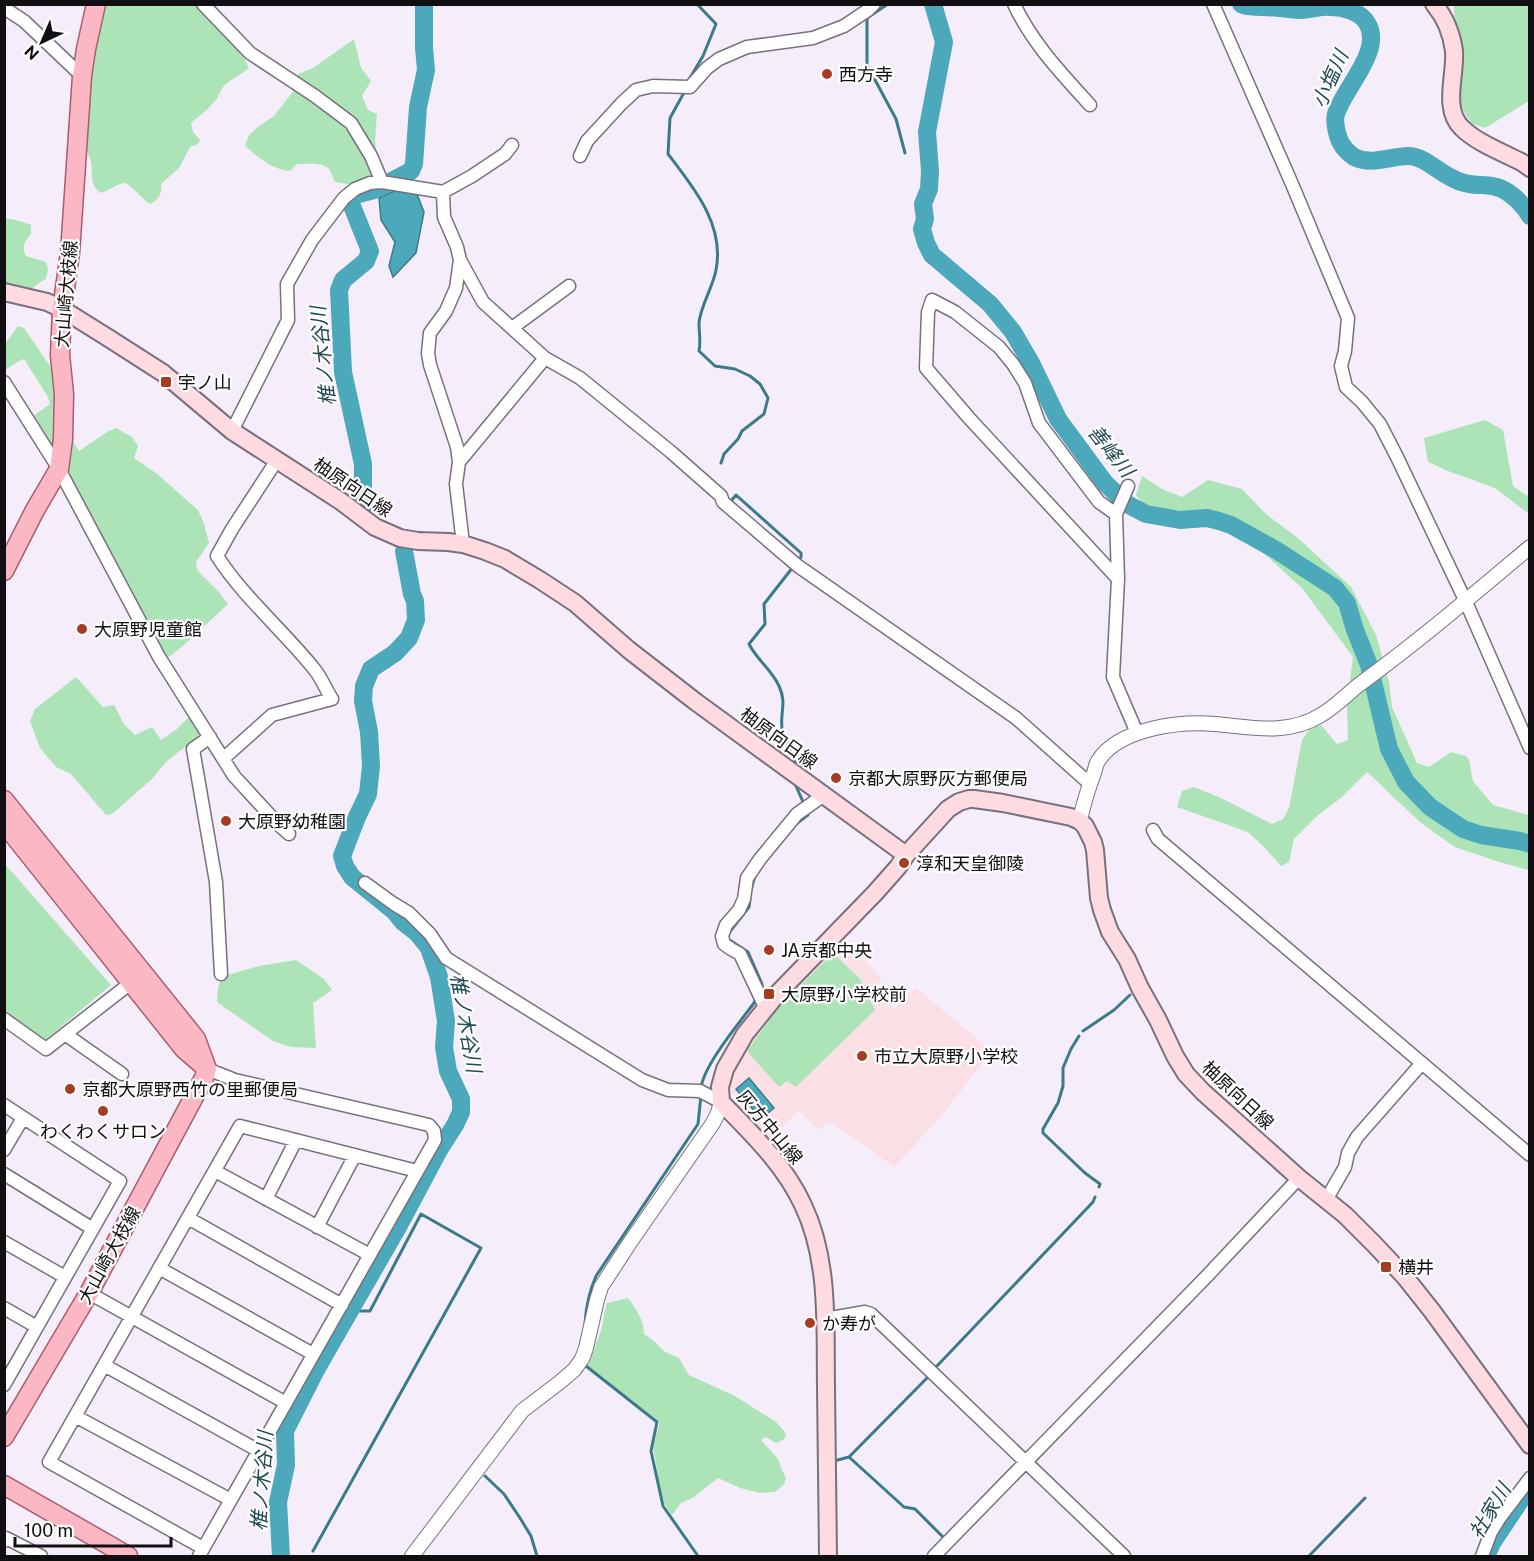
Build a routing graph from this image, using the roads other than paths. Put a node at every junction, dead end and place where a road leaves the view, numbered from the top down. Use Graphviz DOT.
graph roads {
  1 [pos="96,4"];
  2 [pos="203,4"];
  3 [pos="874,4"];
  4 [pos="1014,4"];
  5 [pos="1213,4"];
  6 [pos="1434,4"];
  7 [pos="4,8"];
  8 [pos="82,76"];
  9 [pos="1090,105"];
  10 [pos="512,145"];
  11 [pos="580,156"];
  12 [pos="1530,168"];
  13 [pos="387,183"];
  14 [pos="443,192"];
  15 [pos="460,260"];
  16 [pos="569,286"];
  17 [pos="4,292"];
  18 [pos="62,309"];
  19 [pos="512,328"];
  20 [pos="545,358"];
  21 [pos="4,382"];
  22 [pos="232,431"];
  23 [pos="277,460"];
  24 [pos="459,462"];
  25 [pos="58,469"];
  26 [pos="1128,486"];
  27 [pos="1117,511"];
  28 [pos="463,544"];
  29 [pos="1530,547"];
  30 [pos="4,571"];
  31 [pos="1118,579"];
  32 [pos="1466,602"];
  33 [pos="1137,733"];
  34 [pos="210,737"];
  35 [pos="1530,748"];
  36 [pos="224,759"];
  37 [pos="1090,784"];
  38 [pos="824,795"];
  39 [pos="4,800"];
  40 [pos="1080,821"];
  41 [pos="4,823"];
  42 [pos="1153,830"];
  43 [pos="289,834"];
  44 [pos="906,855"];
  45 [pos="365,883"];
  46 [pos="221,974"];
  47 [pos="132,982"];
  48 [pos="766,1009"];
  49 [pos="4,1019"];
  50 [pos="65,1034"];
  51 [pos="1422,1063"];
  52 [pos="207,1069"];
  53 [pos="122,1074"];
  54 [pos="721,1102"];
  55 [pos="4,1105"];
  56 [pos="23,1118"];
  57 [pos="296,1140"];
  58 [pos="4,1150"];
  59 [pos="356,1155"];
  60 [pos="1530,1155"];
  61 [pos="215,1171"];
  62 [pos="417,1171"];
  63 [pos="4,1174"];
  64 [pos="1299,1178"];
  65 [pos="266,1199"];
  66 [pos="1326,1200"];
  67 [pos="188,1218"];
  68 [pos="317,1227"];
  69 [pos="93,1229"];
  70 [pos="4,1242"];
  71 [pos="369,1255"];
  72 [pos="159,1268"];
  73 [pos="65,1277"];
  74 [pos="89,1293"];
  75 [pos="342,1305"];
  76 [pos="4,1308"];
  77 [pos="132,1316"];
  78 [pos="825,1319"];
  79 [pos="38,1327"];
  80 [pos="313,1354"];
  81 [pos="104,1365"];
  82 [pos="6,1378"];
  83 [pos="286,1403"];
  84 [pos="75,1416"];
  85 [pos="4,1437"];
  86 [pos="1530,1445"];
  87 [pos="259,1451"];
  88 [pos="1025,1463"];
  89 [pos="1530,1478"];
  90 [pos="4,1485"];
  91 [pos="231,1500"];
  92 [pos="4,1540"];
  93 [pos="201,1552"];
  94 [pos="40,1557"];
  95 [pos="128,1557"];
  96 [pos="412,1557"];
  97 [pos="828,1557"];
  98 [pos="934,1557"];
  99 [pos="1124,1557"];
  100 [pos="1482,1557"];
  1 -- 8 [label="main road, 大山崎大枝線"];
  2 -- 13 [label="street"];
  3 -- 11 [label="street"];
  4 -- 9 [label="street"];
  5 -- 32 [label="street"];
  6 -- 12 [label="main road"];
  7 -- 8 [label="street"];
  8 -- 18 [label="main road, 大山崎大枝線"];
  10 -- 14 [label="street"];
  13 -- 14 [label="street"];
  13 -- 22 [label="street"];
  14 -- 15 [label="street"];
  15 -- 19 [label="street"];
  15 -- 24 [label="street"];
  16 -- 19 [label="street"];
  17 -- 18 [label="main road, 柚原向日線"];
  18 -- 22 [label="main road, 柚原向日線"];
  18 -- 25 [label="main road, 大山崎大枝線"];
  19 -- 20 [label="street"];
  20 -- 24 [label="street"];
  20 -- 37 [label="street"];
  21 -- 25 [label="street"];
  22 -- 23 [label="main road, 柚原向日線"];
  23 -- 28 [label="main road, 柚原向日線"];
  23 -- 36 [label="street"];
  24 -- 28 [label="street"];
  25 -- 30 [label="main road, 大山崎大枝線"];
  25 -- 34 [label="street"];
  26 -- 27 [label="street"];
  27 -- 31 [label="street"];
  27 -- 31 [label="street"];
  28 -- 38 [label="main road, 柚原向日線"];
  29 -- 32 [label="street"];
  31 -- 33 [label="street"];
  32 -- 33 [label="street"];
  32 -- 35 [label="street"];
  33 -- 37 [label="street"];
  34 -- 36 [label="street"];
  34 -- 46 [label="street"];
  36 -- 43 [label="street"];
  37 -- 40 [label="street"];
  38 -- 44 [label="main road, 柚原向日線"];
  38 -- 48 [label="street"];
  39 -- 52 [label="main road"];
  40 -- 44 [label="main road"];
  40 -- 64 [label="main road, 柚原向日線"];
  41 -- 47 [label="main road"];
  42 -- 51 [label="street"];
  44 -- 48 [label="main road, 灰方中山線"];
  45 -- 54 [label="street"];
  47 -- 50 [label="street"];
  47 -- 52 [label="main road"];
  48 -- 54 [label="main road, 灰方中山線"];
  49 -- 50 [label="street"];
  50 -- 53 [label="street"];
  51 -- 60 [label="street"];
  51 -- 66 [label="street"];
  52 -- 62 [label="street"];
  52 -- 74 [label="main road, 大山崎大枝線"];
  54 -- 78 [label="main road, 灰方中山線"];
  54 -- 96 [label="street"];
  55 -- 56 [label="street"];
  56 -- 58 [label="street"];
  56 -- 69 [label="street"];
  57 -- 59 [label="street"];
  57 -- 61 [label="street"];
  57 -- 65 [label="street"];
  59 -- 62 [label="street"];
  59 -- 68 [label="street"];
  61 -- 65 [label="street"];
  61 -- 67 [label="street"];
  62 -- 71 [label="street"];
  63 -- 69 [label="street"];
  64 -- 66 [label="main road, 柚原向日線"];
  64 -- 88 [label="street"];
  65 -- 68 [label="street"];
  66 -- 86 [label="main road, 柚原向日線"];
  67 -- 72 [label="street"];
  67 -- 75 [label="street"];
  68 -- 71 [label="street"];
  69 -- 73 [label="street"];
  70 -- 73 [label="street"];
  71 -- 75 [label="street"];
  72 -- 77 [label="street"];
  72 -- 80 [label="street"];
  73 -- 79 [label="street"];
  74 -- 77 [label="street"];
  74 -- 85 [label="main road, 大山崎大枝線"];
  75 -- 80 [label="street"];
  76 -- 79 [label="street"];
  77 -- 81 [label="street"];
  77 -- 83 [label="street"];
  78 -- 88 [label="street"];
  78 -- 97 [label="main road, 灰方中山線"];
  79 -- 82 [label="street"];
  80 -- 83 [label="street"];
  81 -- 84 [label="street"];
  81 -- 87 [label="street"];
  83 -- 87 [label="street"];
  84 -- 91 [label="street"];
  84 -- 93 [label="street"];
  87 -- 91 [label="street"];
  88 -- 98 [label="street"];
  88 -- 99 [label="street"];
  89 -- 100 [label="street"];
  90 -- 95 [label="main road"];
  91 -- 93 [label="street"];
  92 -- 94 [label="street"];
}
